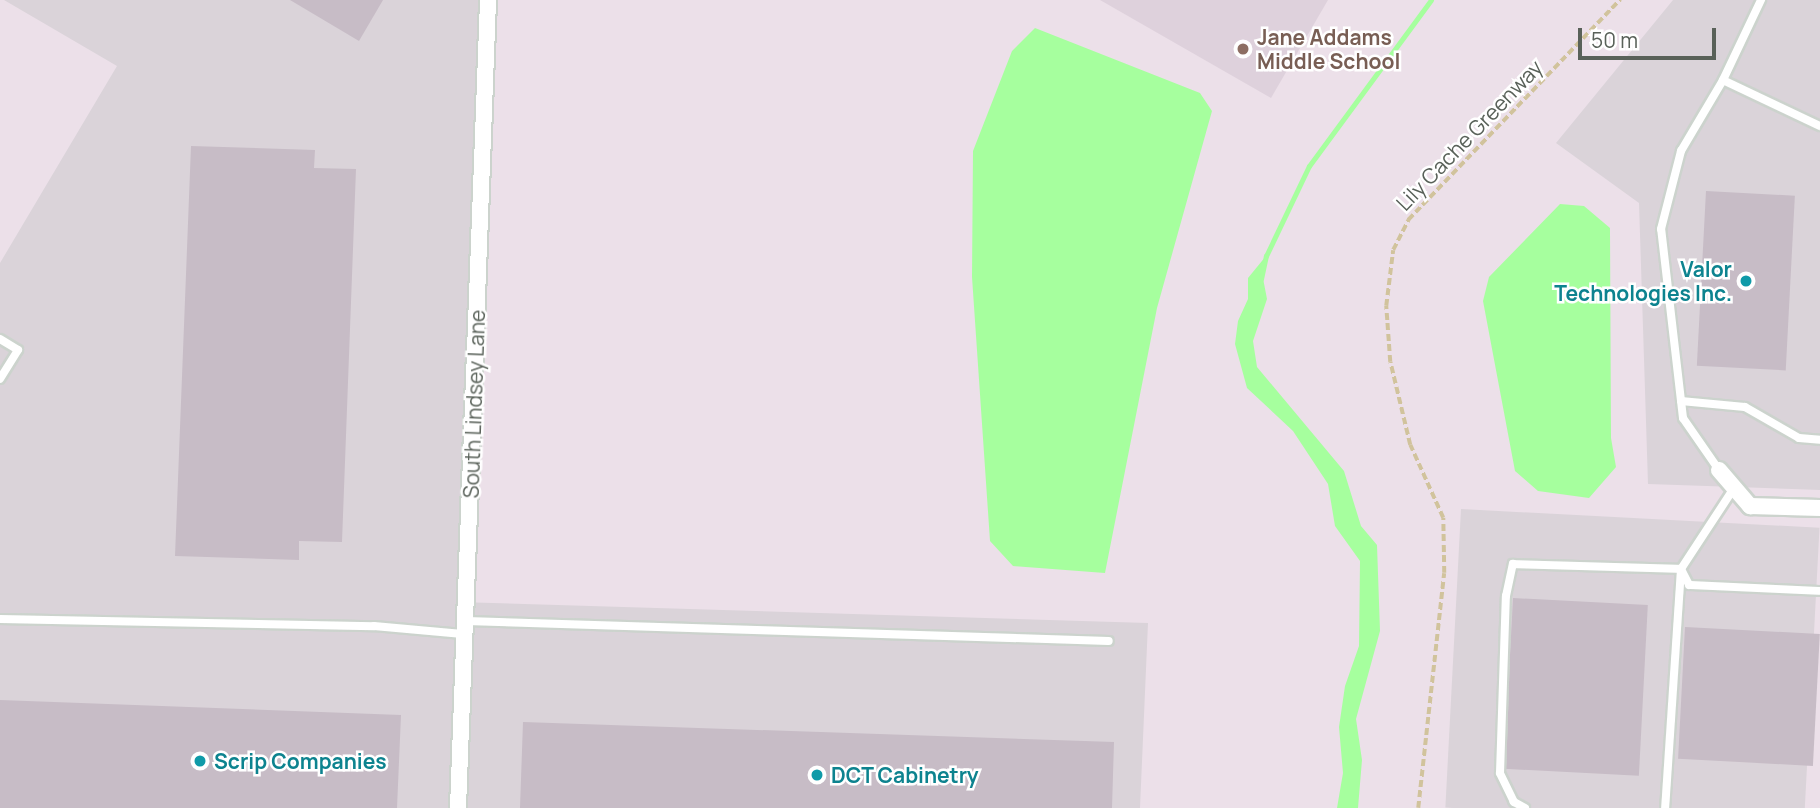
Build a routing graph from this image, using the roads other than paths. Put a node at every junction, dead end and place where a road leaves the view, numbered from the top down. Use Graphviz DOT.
graph roads {
  1 [pos="488,0"];
  2 [pos="1761,0"];
  3 [pos="1723,80"];
  4 [pos="1820,127"];
  5 [pos="0,339"];
  6 [pos="0,379"];
  7 [pos="1681,401"];
  8 [pos="1820,440"];
  9 [pos="1719,470"];
  10 [pos="1734,488"];
  11 [pos="1820,508"];
  12 [pos="1681,569"];
  13 [pos="1820,591"];
  14 [pos="0,619"];
  15 [pos="464,627"];
  16 [pos="1110,641"];
  17 [pos="457,808"];
  18 [pos="1525,808"];
  19 [pos="1665,808"];
  1 -- 15 [label="street, South Lindsey Lane"];
  2 -- 3 [label="lane"];
  3 -- 4 [label="lane"];
  3 -- 7 [label="lane"];
  5 -- 6 [label="lane"];
  7 -- 8 [label="lane"];
  7 -- 9 [label="lane"];
  9 -- 10 [label="street"];
  10 -- 11 [label="street"];
  10 -- 12 [label="lane"];
  12 -- 13 [label="lane"];
  12 -- 18 [label="lane"];
  12 -- 19 [label="lane"];
  14 -- 15 [label="lane"];
  15 -- 16 [label="lane"];
  15 -- 17 [label="street, South Lindsey Lane"];
}
